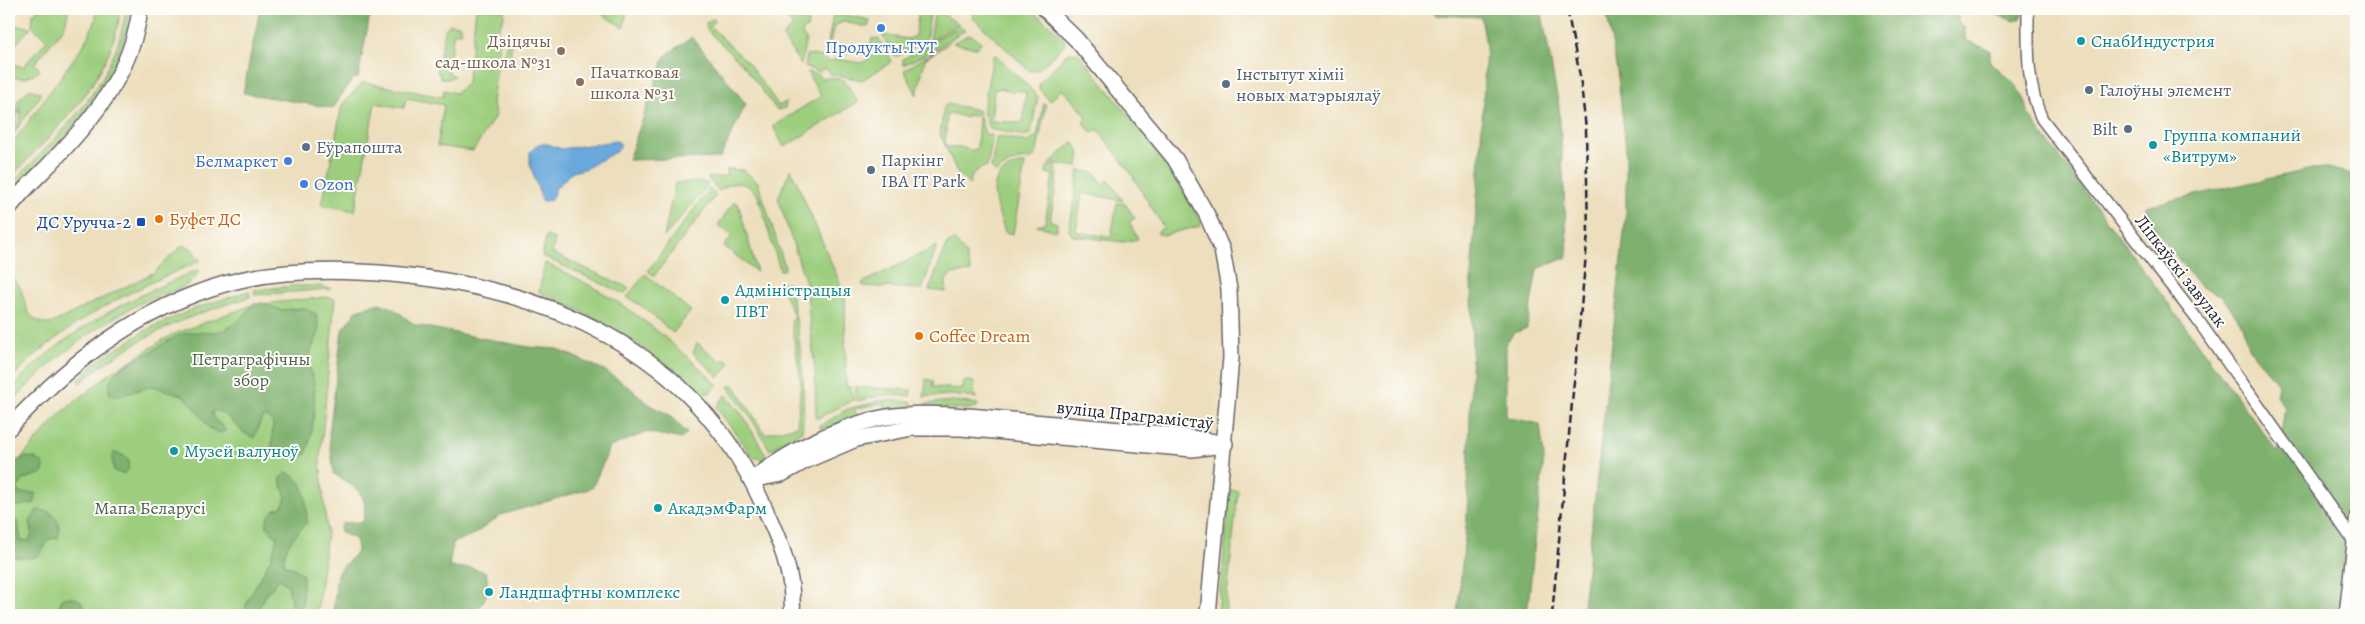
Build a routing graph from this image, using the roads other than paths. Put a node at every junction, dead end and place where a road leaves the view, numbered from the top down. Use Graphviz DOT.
graph roads {
  1 [pos="140,9"];
  2 [pos="1045,9"];
  3 [pos="2028,9"];
  4 [pos="9,208"];
  5 [pos="9,428"];
  6 [pos="1225,444"];
  7 [pos="752,480"];
  8 [pos="2356,515"];
  9 [pos="2353,540"];
  10 [pos="792,615"];
  11 [pos="1208,615"];
  12 [pos="2345,615"];
  1 -- 4 [label="main road"];
  2 -- 6 [label="main road"];
  3 -- 9 [label="street, Ліпкаўскі завулак"];
  5 -- 7 [label="main road"];
  6 -- 7 [label="main road, вуліца Праграмістаў"];
  6 -- 11 [label="main road"];
  7 -- 10 [label="main road"];
  8 -- 9 [label="street"];
  9 -- 12 [label="street"];
}
